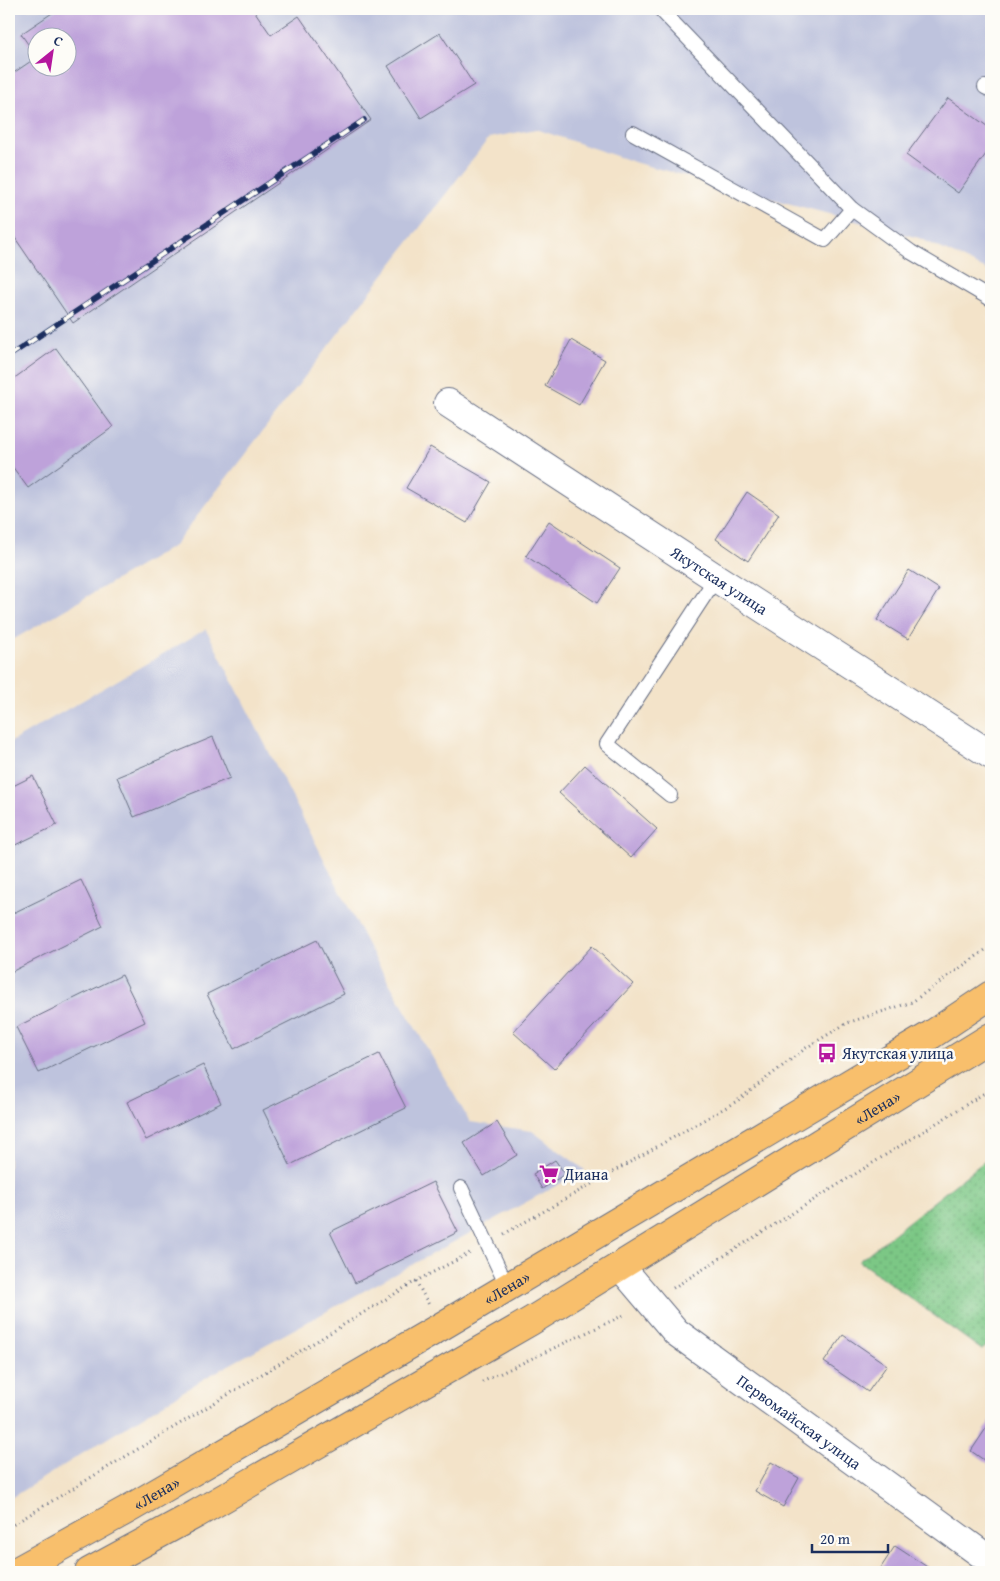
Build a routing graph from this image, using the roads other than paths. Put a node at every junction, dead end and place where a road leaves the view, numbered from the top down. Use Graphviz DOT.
graph roads {
  1 [pos="660,9"];
  2 [pos="633,133"];
  3 [pos="852,209"];
  4 [pos="991,299"];
  5 [pos="448,402"];
  6 [pos="716,578"];
  7 [pos="991,755"];
  8 [pos="670,795"];
  9 [pos="991,995"];
  10 [pos="991,1037"];
  11 [pos="461,1188"];
  12 [pos="620,1266"];
  13 [pos="507,1286"];
  14 [pos="991,1561"];
  15 [pos="15,1572"];
  16 [pos="89,1572"];
  1 -- 3 [label="lane"];
  2 -- 3 [label="lane"];
  3 -- 4 [label="lane"];
  5 -- 6 [label="street, Якутская улица"];
  6 -- 7 [label="street, Якутская улица"];
  6 -- 8 [label="lane"];
  9 -- 13 [label="highway, «Лена»"];
  10 -- 12 [label="highway, «Лена»"];
  11 -- 13 [label="lane"];
  12 -- 14 [label="street, Первомайская улица"];
  12 -- 16 [label="highway, «Лена»"];
  13 -- 15 [label="highway, «Лена»"];
}
